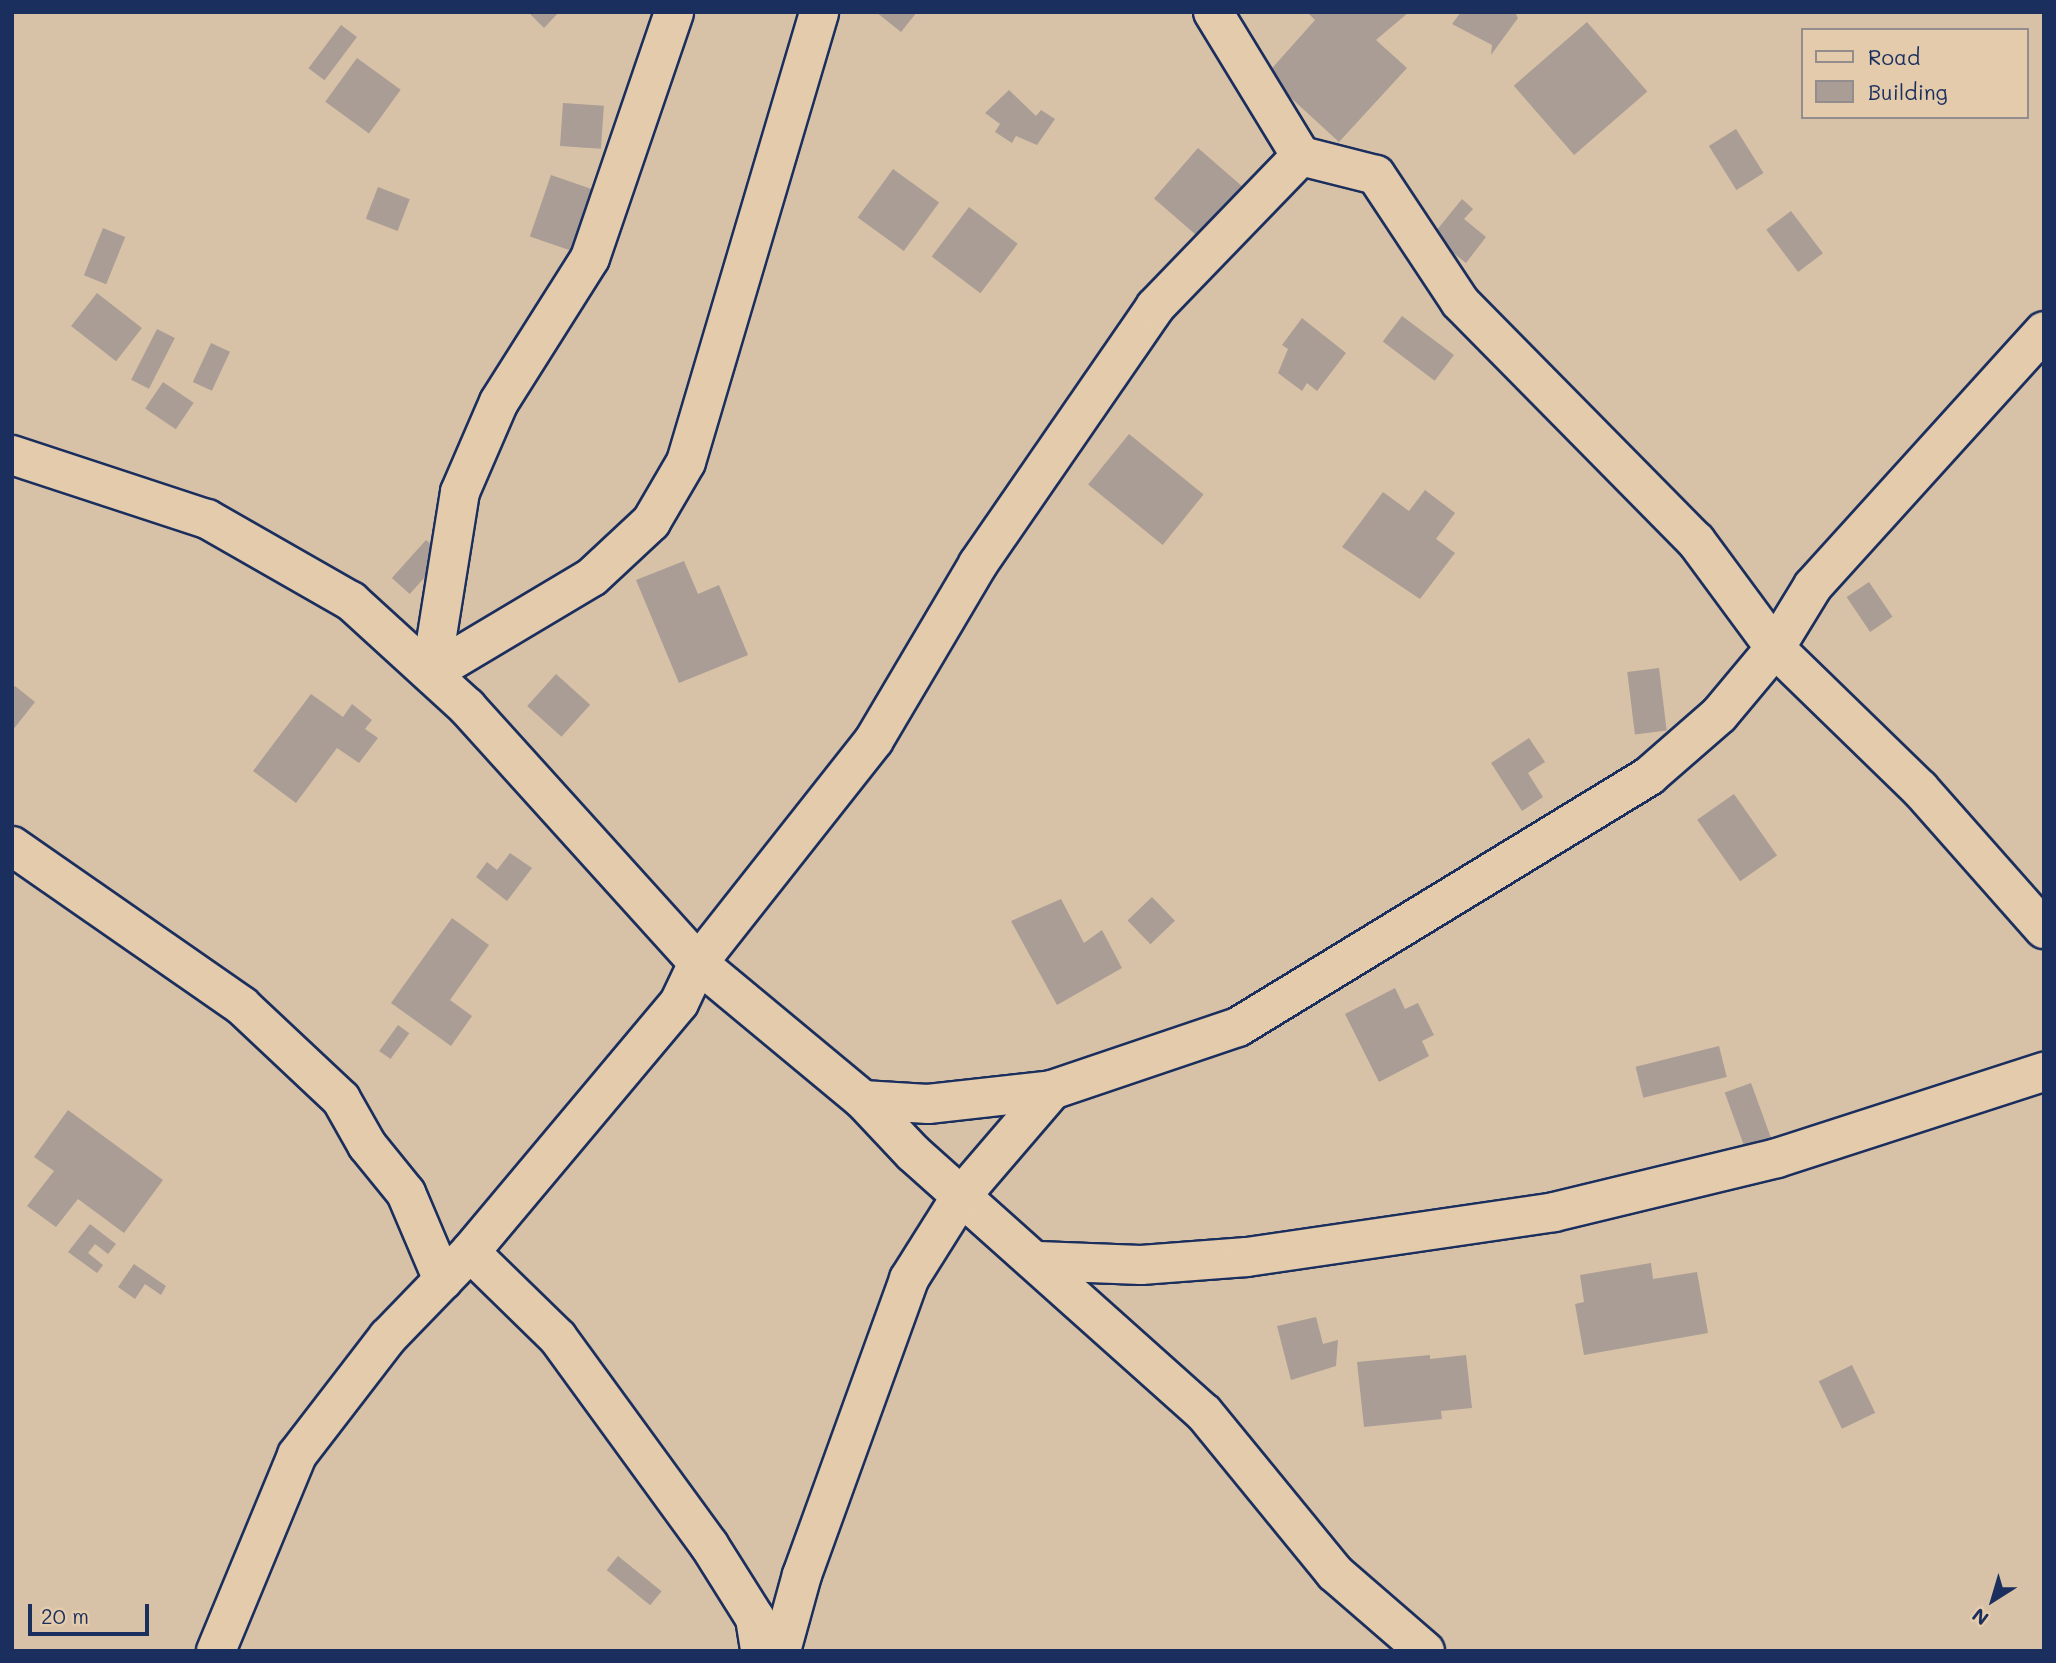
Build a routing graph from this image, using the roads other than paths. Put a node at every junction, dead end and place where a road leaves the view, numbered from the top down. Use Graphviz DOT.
graph roads {
  1 [pos="674,12"];
  2 [pos="819,12"];
  3 [pos="1213,12"];
  4 [pos="1301,156"];
  5 [pos="2044,331"];
  6 [pos="12,455"];
  7 [pos="1775,648"];
  8 [pos="431,673"];
  9 [pos="12,846"];
  10 [pos="2044,929"];
  11 [pos="698,963"];
  12 [pos="2044,1072"];
  13 [pos="1052,1090"];
  14 [pos="863,1100"];
  15 [pos="962,1195"];
  16 [pos="470,1252"];
  17 [pos="1038,1261"];
  18 [pos="443,1280"];
  19 [pos="216,1651"];
  20 [pos="760,1651"];
  21 [pos="781,1651"];
  22 [pos="1425,1651"];
  1 -- 8 [label="street"];
  2 -- 8 [label="street"];
  3 -- 4 [label="street"];
  4 -- 7 [label="street"];
  4 -- 11 [label="street"];
  5 -- 7 [label="street"];
  6 -- 8 [label="street"];
  7 -- 10 [label="street"];
  7 -- 13 [label="street"];
  8 -- 11 [label="street"];
  9 -- 18 [label="street"];
  11 -- 14 [label="street"];
  11 -- 16 [label="street"];
  12 -- 17 [label="street"];
  13 -- 14 [label="street"];
  13 -- 15 [label="street"];
  14 -- 15 [label="street"];
  15 -- 17 [label="street"];
  15 -- 21 [label="street"];
  16 -- 18 [label="street"];
  16 -- 20 [label="street"];
  17 -- 22 [label="street"];
  18 -- 19 [label="street"];
}
